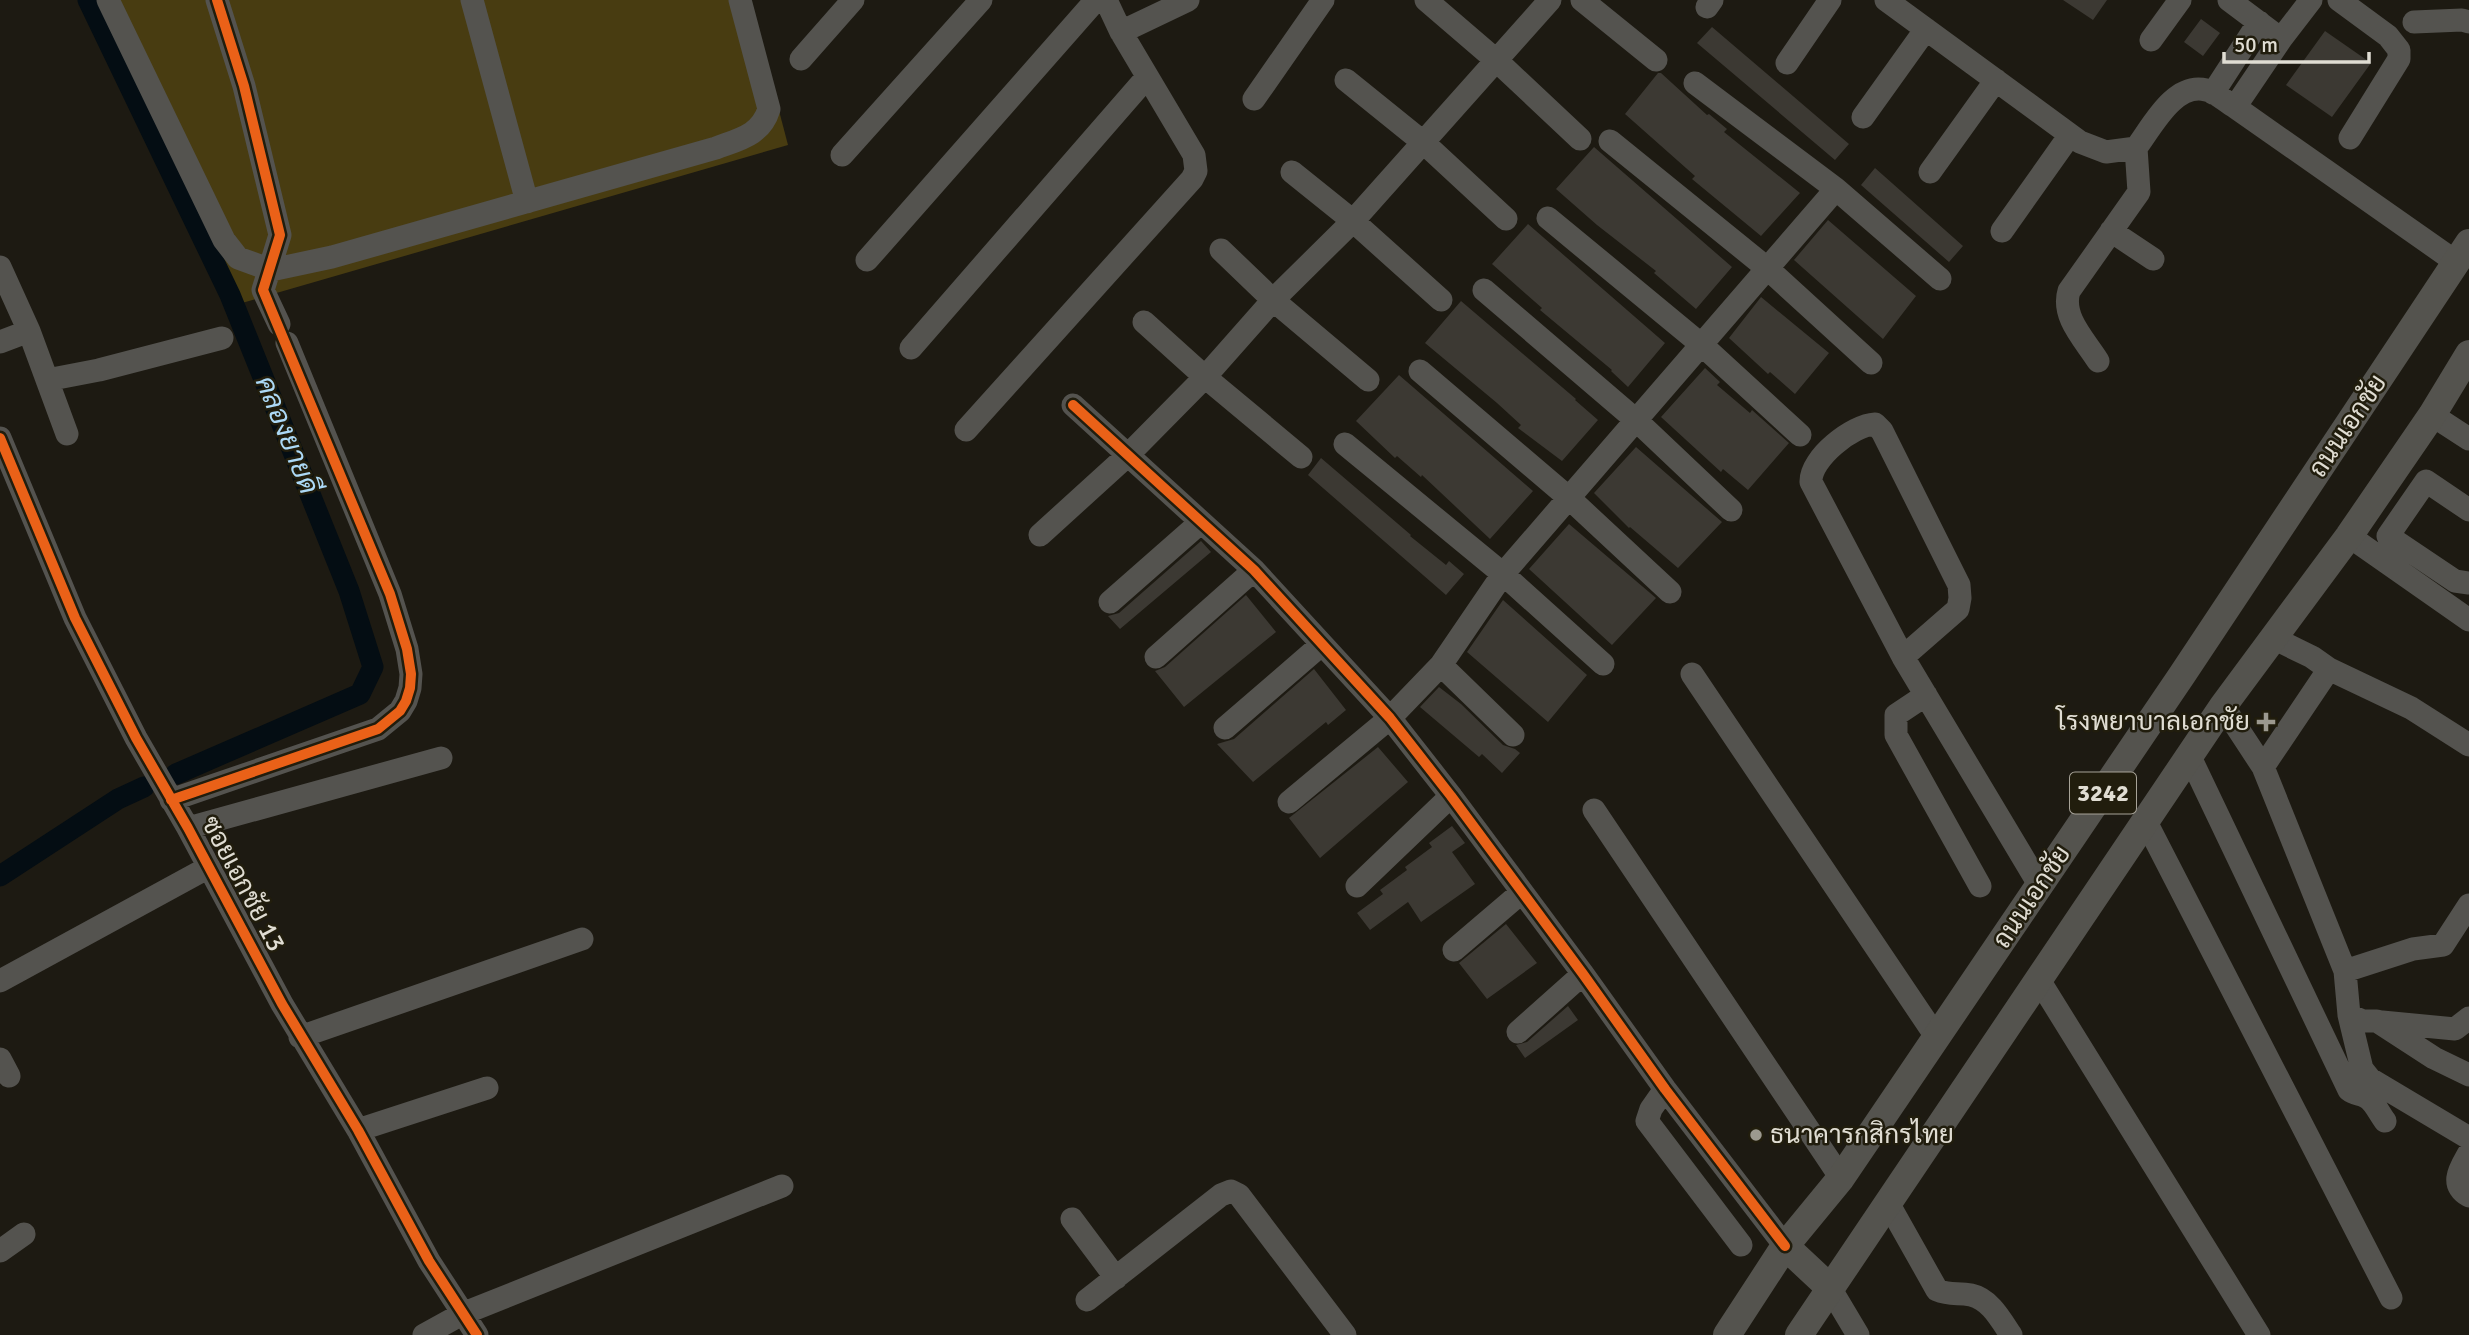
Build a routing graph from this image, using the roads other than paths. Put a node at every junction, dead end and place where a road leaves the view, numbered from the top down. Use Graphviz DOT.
graph roads {
  1 [pos="108,0"];
  2 [pos="217,0"];
  3 [pos="472,0"];
  4 [pos="740,0"];
  5 [pos="853,0"];
  6 [pos="981,0"];
  7 [pos="1096,0"];
  8 [pos="1106,0"];
  9 [pos="1188,0"];
  10 [pos="1323,0"];
  11 [pos="1426,0"];
  12 [pos="1550,0"];
  13 [pos="1582,0"];
  14 [pos="1830,0"];
  15 [pos="1886,0"];
  16 [pos="2180,0"];
  17 [pos="2229,0"];
  18 [pos="2311,0"];
  19 [pos="2339,0"];
  20 [pos="833,9"];
  21 [pos="2259,22"];
  22 [pos="2414,22"];
  23 [pos="2469,22"];
  24 [pos="1926,29"];
  25 [pos="1121,33"];
  26 [pos="2281,39"];
  27 [pos="2151,40"];
  28 [pos="801,59"];
  29 [pos="1656,60"];
  30 [pos="1496,61"];
  31 [pos="1787,63"];
  32 [pos="1147,77"];
  33 [pos="1346,80"];
  34 [pos="1996,80"];
  35 [pos="1695,83"];
  36 [pos="2213,93"];
  37 [pos="1254,99"];
  38 [pos="2235,107"];
  39 [pos="1863,117"];
  40 [pos="2070,135"];
  41 [pos="2350,138"];
  42 [pos="1580,139"];
  43 [pos="1610,141"];
  44 [pos="1424,142"];
  45 [pos="2136,148"];
  46 [pos="842,155"];
  47 [pos="1930,172"];
  48 [pos="1292,173"];
  49 [pos="1836,190"];
  50 [pos="527,202"];
  51 [pos="1548,218"];
  52 [pos="1506,219"];
  53 [pos="1353,221"];
  54 [pos="2002,230"];
  55 [pos="2110,231"];
  56 [pos="1222,250"];
  57 [pos="2463,252"];
  58 [pos="2153,259"];
  59 [pos="867,260"];
  60 [pos="0,267"];
  61 [pos="1768,269"];
  62 [pos="271,270"];
  63 [pos="1940,279"];
  64 [pos="1484,290"];
  65 [pos="1273,300"];
  66 [pos="1441,300"];
  67 [pos="1144,322"];
  68 [pos="29,331"];
  69 [pos="222,338"];
  70 [pos="0,342"];
  71 [pos="1703,345"];
  72 [pos="911,348"];
  73 [pos="2469,354"];
  74 [pos="2098,361"];
  75 [pos="1871,363"];
  76 [pos="1420,371"];
  77 [pos="1205,377"];
  78 [pos="47,380"];
  79 [pos="1368,380"];
  80 [pos="1073,405"];
  81 [pos="2432,415"];
  82 [pos="1637,421"];
  83 [pos="965,430"];
  84 [pos="67,434"];
  85 [pos="1800,435"];
  86 [pos="0,438"];
  87 [pos="2469,439"];
  88 [pos="1345,444"];
  89 [pos="1128,455"];
  90 [pos="1301,457"];
  91 [pos="1569,498"];
  92 [pos="1731,510"];
  93 [pos="2469,510"];
  94 [pos="1201,522"];
  95 [pos="1040,535"];
  96 [pos="2349,536"];
  97 [pos="1254,570"];
  98 [pos="1503,574"];
  99 [pos="2469,583"];
  100 [pos="1670,592"];
  101 [pos="1110,602"];
  102 [pos="2469,620"];
  103 [pos="2273,638"];
  104 [pos="1321,645"];
  105 [pos="1156,657"];
  106 [pos="1903,657"];
  107 [pos="1441,664"];
  108 [pos="1603,664"];
  109 [pos="2329,669"];
  110 [pos="1692,674"];
  111 [pos="1926,695"];
  112 [pos="2223,706"];
  113 [pos="1390,718"];
  114 [pos="1225,729"];
  115 [pos="1513,735"];
  116 [pos="2469,745"];
  117 [pos="2190,757"];
  118 [pos="441,758"];
  119 [pos="2263,767"];
  120 [pos="1451,796"];
  121 [pos="171,800"];
  122 [pos="1289,802"];
  123 [pos="1594,810"];
  124 [pos="2145,820"];
  125 [pos="188,828"];
  126 [pos="209,867"];
  127 [pos="1357,886"];
  128 [pos="1980,886"];
  129 [pos="2040,886"];
  130 [pos="1522,892"];
  131 [pos="2469,905"];
  132 [pos="583,939"];
  133 [pos="1454,950"];
  134 [pos="2345,971"];
  135 [pos="1583,974"];
  136 [pos="2039,980"];
  137 [pos="0,981"];
  138 [pos="2349,1015"];
  139 [pos="2469,1018"];
  140 [pos="2376,1021"];
  141 [pos="1518,1032"];
  142 [pos="300,1037"];
  143 [pos="1937,1038"];
  144 [pos="2469,1075"];
  145 [pos="487,1088"];
  146 [pos="1665,1089"];
  147 [pos="2385,1121"];
  148 [pos="358,1130"];
  149 [pos="2469,1138"];
  150 [pos="2469,1153"];
  151 [pos="1842,1178"];
  152 [pos="782,1186"];
  153 [pos="2469,1196"];
  154 [pos="1888,1203"];
  155 [pos="1072,1219"];
  156 [pos="23,1234"];
  157 [pos="1741,1245"];
  158 [pos="1785,1245"];
  159 [pos="0,1251"];
  160 [pos="1116,1278"];
  161 [pos="1830,1288"];
  162 [pos="2391,1298"];
  163 [pos="1087,1300"];
  164 [pos="462,1314"];
  165 [pos="424,1335"];
  166 [pos="477,1335"];
  167 [pos="1345,1335"];
  168 [pos="1727,1335"];
  169 [pos="1799,1335"];
  170 [pos="1858,1335"];
  171 [pos="2011,1335"];
  172 [pos="2259,1335"];
  1 -- 62 [label="street"];
  2 -- 62 [label="street"];
  3 -- 50 [label="street"];
  4 -- 50 [label="street"];
  5 -- 20 [label="street"];
  6 -- 46 [label="street"];
  7 -- 59 [label="street"];
  8 -- 25 [label="street"];
  9 -- 25 [label="street"];
  10 -- 37 [label="street"];
  11 -- 30 [label="street"];
  12 -- 30 [label="street"];
  13 -- 29 [label="street"];
  14 -- 31 [label="street"];
  15 -- 24 [label="street"];
  16 -- 27 [label="street"];
  17 -- 21 [label="street"];
  18 -- 26 [label="street"];
  19 -- 41 [label="street"];
  20 -- 28 [label="street"];
  21 -- 26 [label="street"];
  21 -- 36 [label="street"];
  22 -- 23 [label="street"];
  24 -- 34 [label="street"];
  24 -- 39 [label="street"];
  25 -- 32 [label="street"];
  26 -- 38 [label="street"];
  30 -- 42 [label="street"];
  30 -- 44 [label="street"];
  32 -- 72 [label="street"];
  32 -- 83 [label="street"];
  33 -- 44 [label="street"];
  34 -- 40 [label="street"];
  34 -- 47 [label="street"];
  35 -- 49 [label="street"];
  36 -- 38 [label="street"];
  36 -- 45 [label="street"];
  38 -- 57 [label="street"];
  40 -- 45 [label="street"];
  40 -- 54 [label="street"];
  43 -- 61 [label="street"];
  44 -- 52 [label="street"];
  44 -- 53 [label="street"];
  45 -- 55 [label="street"];
  48 -- 53 [label="street"];
  49 -- 61 [label="street"];
  49 -- 63 [label="street"];
  50 -- 62 [label="street"];
  51 -- 71 [label="street"];
  53 -- 65 [label="street"];
  53 -- 66 [label="street"];
  55 -- 58 [label="street"];
  55 -- 74 [label="street"];
  56 -- 65 [label="street"];
  57 -- 129 [label="main road, ถนนเอกชัย / 3242"];
  60 -- 68 [label="street"];
  61 -- 71 [label="street"];
  61 -- 75 [label="street"];
  62 -- 121 [label="street"];
  64 -- 82 [label="street"];
  65 -- 77 [label="street"];
  65 -- 79 [label="street"];
  67 -- 77 [label="street"];
  68 -- 70 [label="street"];
  68 -- 78 [label="street"];
  69 -- 78 [label="street"];
  71 -- 82 [label="street"];
  71 -- 85 [label="street"];
  73 -- 81 [label="main road, ถนนเอกชัย / 3242"];
  76 -- 91 [label="street"];
  77 -- 89 [label="street"];
  77 -- 90 [label="street"];
  78 -- 84 [label="street"];
  80 -- 89 [label="street"];
  81 -- 87 [label="street"];
  81 -- 96 [label="main road, ถนนเอกชัย / 3242"];
  82 -- 91 [label="street"];
  82 -- 92 [label="street"];
  86 -- 121 [label="street, ซอยเอกชัย 13"];
  88 -- 98 [label="street"];
  89 -- 94 [label="street"];
  89 -- 95 [label="street"];
  91 -- 98 [label="street"];
  91 -- 100 [label="street"];
  93 -- 99 [label="street"];
  94 -- 97 [label="street"];
  94 -- 101 [label="street"];
  96 -- 102 [label="street"];
  96 -- 103 [label="main road, ถนนเอกชัย / 3242"];
  97 -- 104 [label="street"];
  97 -- 105 [label="street"];
  98 -- 107 [label="street"];
  98 -- 108 [label="street"];
  103 -- 109 [label="street"];
  103 -- 112 [label="main road, ถนนเอกชัย / 3242"];
  104 -- 113 [label="street"];
  104 -- 114 [label="street"];
  106 -- 106 [label="street"];
  106 -- 111 [label="street"];
  107 -- 113 [label="street"];
  107 -- 115 [label="street"];
  109 -- 116 [label="street"];
  109 -- 119 [label="street"];
  110 -- 143 [label="street"];
  111 -- 128 [label="street"];
  111 -- 129 [label="street"];
  112 -- 117 [label="main road, ถนนเอกชัย / 3242"];
  112 -- 119 [label="street"];
  113 -- 120 [label="street"];
  113 -- 122 [label="street"];
  117 -- 124 [label="main road, ถนนเอกชัย / 3242"];
  117 -- 147 [label="street"];
  118 -- 125 [label="street"];
  119 -- 134 [label="street"];
  120 -- 127 [label="street"];
  120 -- 130 [label="street"];
  121 -- 125 [label="street, ซอยเอกชัย 13"];
  123 -- 151 [label="street"];
  124 -- 136 [label="main road, ถนนเอกชัย / 3242"];
  124 -- 162 [label="street"];
  125 -- 126 [label="street, ซอยเอกชัย 13"];
  126 -- 137 [label="street"];
  126 -- 142 [label="street, ซอยเอกชัย 13"];
  129 -- 143 [label="main road, ถนนเอกชัย / 3242"];
  130 -- 133 [label="street"];
  130 -- 135 [label="street"];
  131 -- 134 [label="street"];
  132 -- 142 [label="street"];
  134 -- 138 [label="street"];
  135 -- 141 [label="street"];
  135 -- 146 [label="street"];
  136 -- 154 [label="main road, ถนนเอกชัย / 3242"];
  136 -- 172 [label="street"];
  138 -- 140 [label="street"];
  138 -- 149 [label="street"];
  139 -- 140 [label="street"];
  140 -- 144 [label="street"];
  142 -- 148 [label="street, ซอยเอกชัย 13"];
  143 -- 151 [label="main road, ถนนเอกชัย / 3242"];
  145 -- 148 [label="street"];
  146 -- 157 [label="street"];
  146 -- 158 [label="street"];
  148 -- 164 [label="street, ซอยเอกชัย 13"];
  150 -- 153 [label="street"];
  151 -- 158 [label="main road, ถนนเอกชัย / 3242"];
  152 -- 164 [label="street"];
  154 -- 161 [label="main road, ถนนเอกชัย / 3242"];
  154 -- 171 [label="street"];
  155 -- 160 [label="street"];
  156 -- 159 [label="street"];
  158 -- 161 [label="main road"];
  158 -- 168 [label="main road, ถนนเอกชัย / 3242"];
  160 -- 163 [label="street"];
  160 -- 167 [label="street"];
  161 -- 169 [label="main road, ถนนเอกชัย / 3242"];
  161 -- 170 [label="street"];
  164 -- 165 [label="street"];
  164 -- 166 [label="street, ซอยเอกชัย 13"];
}
